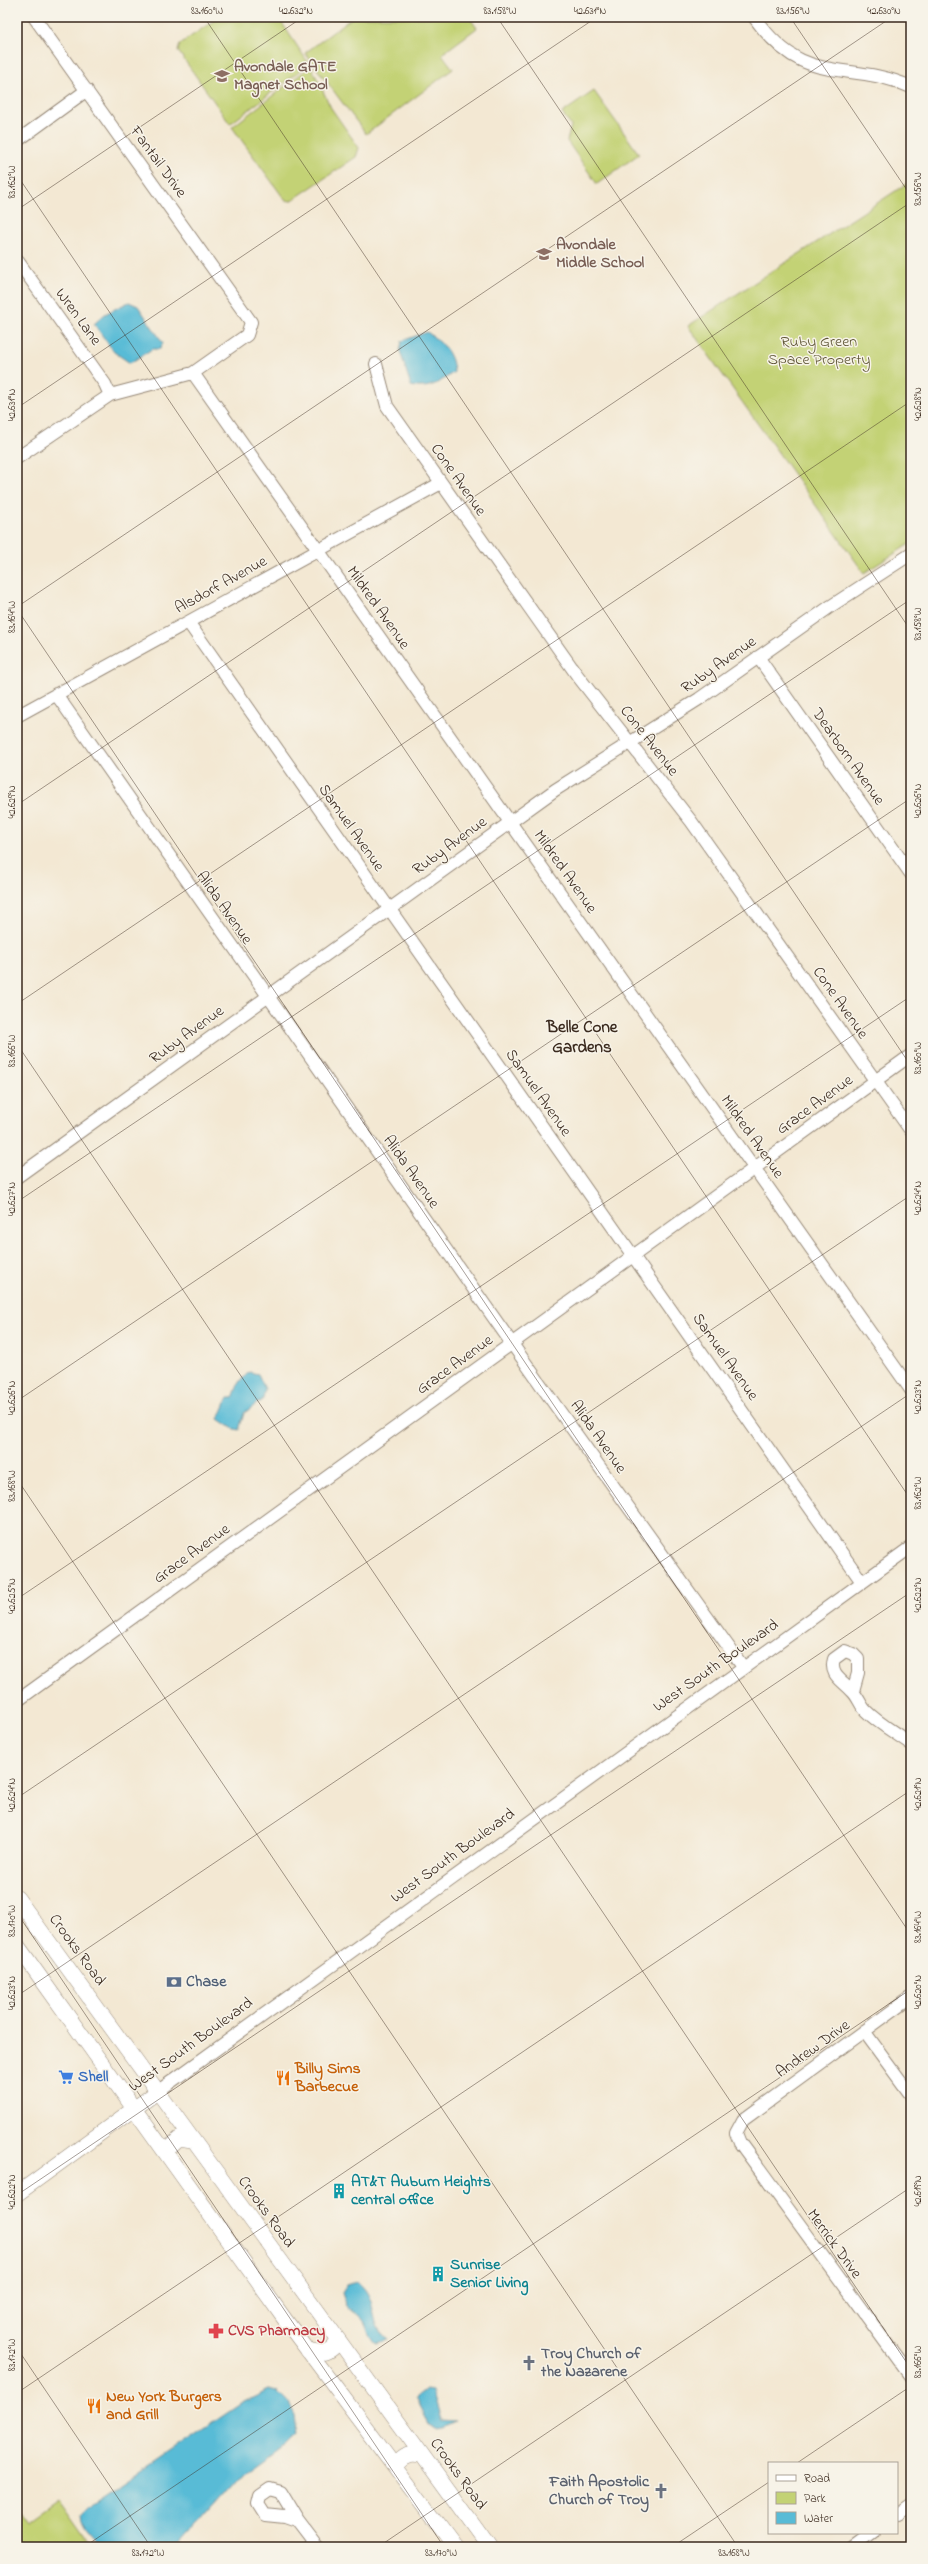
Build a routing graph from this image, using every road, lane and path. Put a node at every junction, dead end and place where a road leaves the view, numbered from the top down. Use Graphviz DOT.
graph roads {
  1 [pos="34,17"];
  2 [pos="754,17"];
  3 [pos="911,87"];
  4 [pos="87,90"];
  5 [pos="17,140"];
  6 [pos="17,260"];
  7 [pos="376,364"];
  8 [pos="193,373"];
  9 [pos="110,395"];
  10 [pos="17,458"];
  11 [pos="441,483"];
  12 [pos="318,551"];
  13 [pos="911,554"];
  14 [pos="188,622"];
  15 [pos="758,657"];
  16 [pos="56,694"];
  17 [pos="17,716"];
  18 [pos="630,742"];
  19 [pos="510,822"];
  20 [pos="911,874"];
  21 [pos="388,909"];
  22 [pos="267,996"];
  23 [pos="911,1055"];
  24 [pos="876,1081"];
  25 [pos="911,1131"];
  26 [pos="754,1168"];
  27 [pos="17,1178"];
  28 [pos="633,1256"];
  29 [pos="513,1343"];
  30 [pos="911,1390"];
  31 [pos="911,1547"];
  32 [pos="862,1582"];
  33 [pos="743,1667"];
  34 [pos="853,1692"];
  35 [pos="17,1701"];
  36 [pos="911,1744"];
  37 [pos="17,1898"];
  38 [pos="17,1945"];
  39 [pos="911,1997"];
  40 [pos="864,2031"];
  41 [pos="125,2049"];
  42 [pos="99,2057"];
  43 [pos="156,2092"];
  44 [pos="911,2095"];
  45 [pos="135,2108"];
  46 [pos="736,2129"];
  47 [pos="192,2141"];
  48 [pos="166,2151"];
  49 [pos="17,2194"];
  50 [pos="338,2341"];
  51 [pos="308,2351"];
  52 [pos="911,2377"];
  53 [pos="423,2456"];
  54 [pos="395,2466"];
  55 [pos="911,2505"];
  56 [pos="898,2514"];
  57 [pos="299,2522"];
  58 [pos="871,2534"];
  59 [pos="318,2547"];
  60 [pos="455,2547"];
  61 [pos="489,2547"];
  62 [pos="853,2547"];
  1 -- 4 [label="street, Fantail Drive"];
  2 -- 3 [label="street"];
  4 -- 5 [label="street"];
  4 -- 8 [label="street, Fantail Drive"];
  6 -- 9 [label="street, Wren Lane"];
  7 -- 11 [label="street, Cone Avenue"];
  8 -- 9 [label="street"];
  8 -- 12 [label="street, Mildred Avenue"];
  9 -- 10 [label="street"];
  11 -- 12 [label="street, Alsdorf Avenue"];
  11 -- 18 [label="street, Cone Avenue"];
  12 -- 14 [label="street, Alsdorf Avenue"];
  12 -- 19 [label="street, Mildred Avenue"];
  13 -- 15 [label="street, Ruby Avenue"];
  14 -- 16 [label="street, Alsdorf Avenue"];
  14 -- 21 [label="street, Samuel Avenue"];
  15 -- 18 [label="street, Ruby Avenue"];
  15 -- 20 [label="street, Dearborn Avenue"];
  16 -- 17 [label="street, Alsdorf Avenue"];
  16 -- 22 [label="street, Alida Avenue"];
  18 -- 19 [label="street, Ruby Avenue"];
  18 -- 24 [label="street, Cone Avenue"];
  19 -- 21 [label="street, Ruby Avenue"];
  19 -- 26 [label="street, Mildred Avenue"];
  21 -- 22 [label="street, Ruby Avenue"];
  21 -- 28 [label="street, Samuel Avenue"];
  22 -- 27 [label="street, Ruby Avenue"];
  22 -- 29 [label="street, Alida Avenue"];
  23 -- 24 [label="street, Grace Avenue"];
  24 -- 25 [label="street, Cone Avenue"];
  24 -- 26 [label="street, Grace Avenue"];
  26 -- 28 [label="street, Grace Avenue"];
  26 -- 30 [label="street, Mildred Avenue"];
  28 -- 29 [label="street, Grace Avenue"];
  28 -- 32 [label="street, Samuel Avenue"];
  29 -- 33 [label="street, Alida Avenue"];
  29 -- 35 [label="street, Grace Avenue"];
  31 -- 32 [label="street, West South Boulevard"];
  32 -- 33 [label="street, West South Boulevard"];
  33 -- 43 [label="street, West South Boulevard"];
  34 -- 36 [label="street"];
  37 -- 41 [label="main road, Crooks Road"];
  38 -- 42 [label="main road"];
  39 -- 40 [label="street, Andrew Drive"];
  40 -- 44 [label="street"];
  40 -- 46 [label="street, Andrew Drive"];
  41 -- 42 [label="main road"];
  41 -- 43 [label="main road, Crooks Road"];
  42 -- 45 [label="main road"];
  43 -- 45 [label="main road, West South Boulevard"];
  43 -- 47 [label="main road, Crooks Road"];
  45 -- 48 [label="main road"];
  45 -- 49 [label="main road, West South Boulevard"];
  46 -- 52 [label="street, Merrick Drive"];
  47 -- 48 [label="main road"];
  47 -- 50 [label="main road, Crooks Road"];
  48 -- 51 [label="main road"];
  50 -- 51 [label="main road"];
  50 -- 53 [label="main road, Crooks Road"];
  51 -- 54 [label="main road"];
  53 -- 54 [label="main road"];
  53 -- 61 [label="main road, Crooks Road"];
  54 -- 60 [label="main road"];
  55 -- 56 [label="street"];
  57 -- 59 [label="street"];
  58 -- 62 [label="street"];
}
